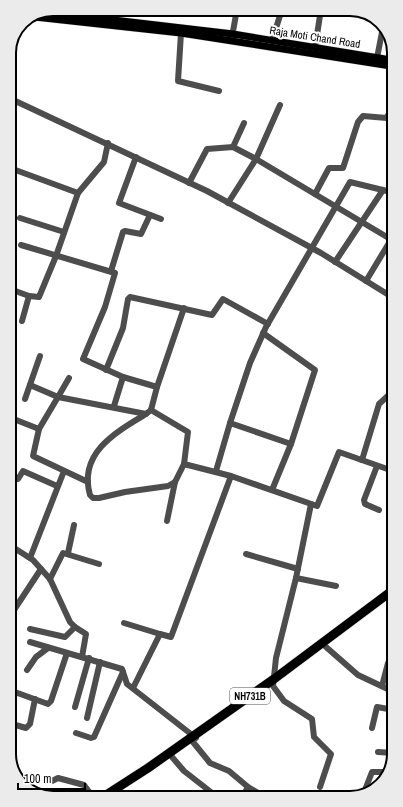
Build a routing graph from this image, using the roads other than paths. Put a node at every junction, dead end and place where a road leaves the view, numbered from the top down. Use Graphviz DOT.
graph roads {
  1 [pos="88,16"];
  2 [pos="236,16"];
  3 [pos="280,16"];
  4 [pos="320,16"];
  5 [pos="43,18"];
  6 [pos="181,33"];
  7 [pos="382,35"];
  8 [pos="232,38"];
  9 [pos="272,41"];
  10 [pos="315,48"];
  11 [pos="377,58"];
  12 [pos="387,59"];
  13 [pos="387,65"];
  14 [pos="219,91"];
  15 [pos="16,101"];
  16 [pos="280,105"];
  17 [pos="387,118"];
  18 [pos="244,123"];
  19 [pos="108,144"];
  20 [pos="233,147"];
  21 [pos="136,157"];
  22 [pos="256,159"];
  23 [pos="16,170"];
  24 [pos="189,183"];
  25 [pos="383,190"];
  26 [pos="387,191"];
  27 [pos="78,193"];
  28 [pos="315,194"];
  29 [pos="228,203"];
  30 [pos="336,207"];
  31 [pos="150,215"];
  32 [pos="20,218"];
  33 [pos="161,219"];
  34 [pos="361,223"];
  35 [pos="64,232"];
  36 [pos="387,237"];
  37 [pos="21,245"];
  38 [pos="387,246"];
  39 [pos="312,248"];
  40 [pos="56,256"];
  41 [pos="335,262"];
  42 [pos="111,271"];
  43 [pos="366,281"];
  44 [pos="16,291"];
  45 [pos="387,294"];
  46 [pos="29,296"];
  47 [pos="184,308"];
  48 [pos="22,321"];
  49 [pos="268,324"];
  50 [pos="263,334"];
  51 [pos="40,356"];
  52 [pos="106,370"];
  53 [pos="69,378"];
  54 [pos="123,378"];
  55 [pos="30,385"];
  56 [pos="157,387"];
  57 [pos="58,397"];
  58 [pos="387,397"];
  59 [pos="25,399"];
  60 [pos="114,406"];
  61 [pos="149,412"];
  62 [pos="16,420"];
  63 [pos="230,423"];
  64 [pos="39,429"];
  65 [pos="290,444"];
  66 [pos="362,460"];
  67 [pos="184,464"];
  68 [pos="377,466"];
  69 [pos="387,469"];
  70 [pos="64,471"];
  71 [pos="216,471"];
  72 [pos="231,476"];
  73 [pos="16,478"];
  74 [pos="88,482"];
  75 [pos="175,482"];
  76 [pos="57,486"];
  77 [pos="272,490"];
  78 [pos="311,504"];
  79 [pos="379,510"];
  80 [pos="167,521"];
  81 [pos="74,525"];
  82 [pos="16,549"];
  83 [pos="68,553"];
  84 [pos="246,554"];
  85 [pos="30,558"];
  86 [pos="99,564"];
  87 [pos="41,569"];
  88 [pos="298,569"];
  89 [pos="296,578"];
  90 [pos="50,579"];
  91 [pos="336,586"];
  92 [pos="387,595"];
  93 [pos="387,601"];
  94 [pos="16,607"];
  95 [pos="124,623"];
  96 [pos="74,627"];
  97 [pos="30,629"];
  98 [pos="160,634"];
  99 [pos="30,642"];
  100 [pos="326,647"];
  101 [pos="48,648"];
  102 [pos="67,653"];
  103 [pos="86,658"];
  104 [pos="100,662"];
  105 [pos="387,667"];
  106 [pos="27,670"];
  107 [pos="123,672"];
  108 [pos="273,682"];
  109 [pos="382,686"];
  110 [pos="133,688"];
  111 [pos="387,688"];
  112 [pos="16,692"];
  113 [pos="35,699"];
  114 [pos="75,707"];
  115 [pos="387,709"];
  116 [pos="87,718"];
  117 [pos="16,725"];
  118 [pos="372,728"];
  119 [pos="76,733"];
  120 [pos="194,739"];
  121 [pos="378,752"];
  122 [pos="387,753"];
  123 [pos="172,757"];
  124 [pos="382,772"];
  125 [pos="52,781"];
  126 [pos="248,787"];
  127 [pos="320,787"];
  128 [pos="366,787"];
  129 [pos="87,791"];
  130 [pos="112,791"];
  131 [pos="121,791"];
  132 [pos="210,791"];
  133 [pos="246,791"];
  134 [pos="255,791"];
  1 -- 8 [label="main road, Raja Moti Chand Road"];
  2 -- 8 [label="street"];
  3 -- 9 [label="street"];
  4 -- 10 [label="street"];
  5 -- 6 [label="main road"];
  6 -- 8 [label="main road"];
  6 -- 14 [label="street"];
  7 -- 11 [label="street"];
  8 -- 9 [label="main road, Raja Moti Chand Road"];
  8 -- 13 [label="main road"];
  9 -- 10 [label="main road, Raja Moti Chand Road"];
  10 -- 11 [label="main road, Raja Moti Chand Road"];
  11 -- 12 [label="main road, Raja Moti Chand Road"];
  15 -- 19 [label="street"];
  16 -- 22 [label="street"];
  17 -- 28 [label="street"];
  18 -- 20 [label="street"];
  19 -- 21 [label="street"];
  19 -- 27 [label="street"];
  20 -- 22 [label="street"];
  20 -- 24 [label="street"];
  21 -- 24 [label="street"];
  21 -- 31 [label="street"];
  22 -- 28 [label="street"];
  22 -- 29 [label="street"];
  23 -- 27 [label="street"];
  24 -- 29 [label="street"];
  25 -- 26 [label="street"];
  25 -- 30 [label="street"];
  25 -- 34 [label="street"];
  27 -- 35 [label="street"];
  28 -- 30 [label="street"];
  29 -- 39 [label="street"];
  30 -- 34 [label="street"];
  30 -- 39 [label="street"];
  31 -- 33 [label="street"];
  31 -- 42 [label="street"];
  32 -- 35 [label="street"];
  34 -- 36 [label="street"];
  34 -- 41 [label="street"];
  35 -- 40 [label="street"];
  37 -- 40 [label="street"];
  38 -- 43 [label="street"];
  39 -- 41 [label="street"];
  39 -- 49 [label="street"];
  40 -- 42 [label="street"];
  40 -- 46 [label="street"];
  41 -- 43 [label="street"];
  42 -- 52 [label="street"];
  43 -- 45 [label="street"];
  44 -- 46 [label="street"];
  46 -- 48 [label="street"];
  47 -- 49 [label="street"];
  47 -- 52 [label="street"];
  47 -- 56 [label="street"];
  49 -- 50 [label="street"];
  50 -- 63 [label="street"];
  50 -- 65 [label="street"];
  51 -- 55 [label="street"];
  52 -- 54 [label="street"];
  53 -- 57 [label="street"];
  54 -- 56 [label="street"];
  54 -- 60 [label="street"];
  55 -- 57 [label="street"];
  55 -- 59 [label="street"];
  56 -- 61 [label="street"];
  57 -- 60 [label="street"];
  57 -- 64 [label="street"];
  58 -- 66 [label="street"];
  60 -- 61 [label="street"];
  61 -- 67 [label="street"];
  61 -- 74 [label="street"];
  62 -- 64 [label="street"];
  63 -- 65 [label="street"];
  63 -- 71 [label="street"];
  64 -- 70 [label="street"];
  65 -- 77 [label="street"];
  66 -- 68 [label="street"];
  66 -- 78 [label="street"];
  67 -- 71 [label="street"];
  67 -- 75 [label="street"];
  68 -- 69 [label="street"];
  68 -- 79 [label="street"];
  70 -- 74 [label="street"];
  70 -- 76 [label="street"];
  71 -- 72 [label="street"];
  72 -- 77 [label="street"];
  72 -- 98 [label="street"];
  73 -- 76 [label="street"];
  74 -- 75 [label="street"];
  75 -- 80 [label="street"];
  76 -- 85 [label="street"];
  77 -- 78 [label="street"];
  78 -- 88 [label="street"];
  81 -- 83 [label="street"];
  82 -- 85 [label="street"];
  83 -- 86 [label="street"];
  83 -- 90 [label="street"];
  84 -- 88 [label="street"];
  85 -- 87 [label="street"];
  87 -- 90 [label="street"];
  87 -- 94 [label="street"];
  88 -- 89 [label="street"];
  89 -- 91 [label="street"];
  89 -- 108 [label="street"];
  90 -- 96 [label="street"];
  92 -- 108 [label="highway, NH731B"];
  93 -- 100 [label="highway, NH731B"];
  95 -- 98 [label="street"];
  96 -- 97 [label="street"];
  96 -- 103 [label="street"];
  98 -- 110 [label="street"];
  99 -- 101 [label="street"];
  100 -- 108 [label="highway, NH731B"];
  100 -- 109 [label="street"];
  101 -- 102 [label="street"];
  101 -- 106 [label="street"];
  102 -- 103 [label="street"];
  102 -- 113 [label="street"];
  103 -- 104 [label="street"];
  103 -- 114 [label="street"];
  104 -- 107 [label="street"];
  104 -- 116 [label="street"];
  105 -- 109 [label="street"];
  107 -- 110 [label="street"];
  107 -- 119 [label="street"];
  108 -- 120 [label="highway, NH731B"];
  108 -- 127 [label="street"];
  109 -- 111 [label="street"];
  110 -- 120 [label="street"];
  112 -- 113 [label="street"];
  113 -- 117 [label="street"];
  115 -- 118 [label="street"];
  120 -- 123 [label="highway, NH731B"];
  120 -- 126 [label="street"];
  120 -- 130 [label="highway, NH731B"];
  121 -- 122 [label="street"];
  123 -- 131 [label="highway, NH731B"];
  123 -- 132 [label="street"];
  124 -- 128 [label="street"];
  125 -- 129 [label="street"];
  126 -- 133 [label="street"];
  126 -- 134 [label="street"];
}
